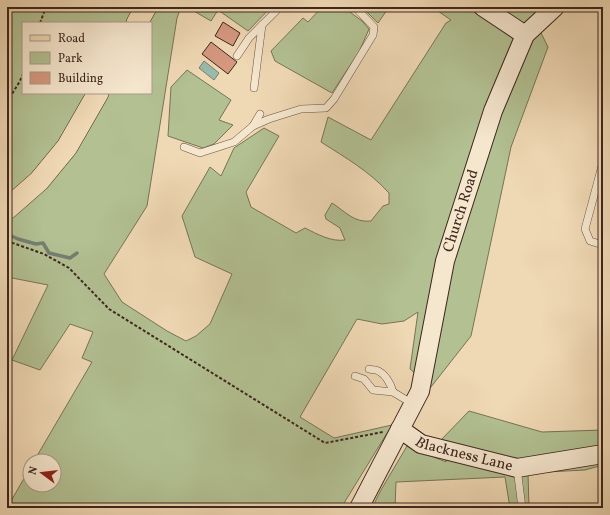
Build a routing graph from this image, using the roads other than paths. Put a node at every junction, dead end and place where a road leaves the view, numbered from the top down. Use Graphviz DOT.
graph roads {
  1 [pos="280,7"];
  2 [pos="355,7"];
  3 [pos="483,7"];
  4 [pos="555,7"];
  5 [pos="262,25"];
  6 [pos="525,35"];
  7 [pos="238,56"];
  8 [pos="254,88"];
  9 [pos="97,94"];
  10 [pos="260,114"];
  11 [pos="253,126"];
  12 [pos="184,147"];
  13 [pos="603,162"];
  14 [pos="601,180"];
  15 [pos="7,209"];
  16 [pos="603,245"];
  17 [pos="369,369"];
  18 [pos="355,376"];
  19 [pos="393,392"];
  20 [pos="413,404"];
  21 [pos="400,429"];
  22 [pos="603,454"];
  23 [pos="517,468"];
  24 [pos="359,508"];
  25 [pos="522,508"];
  1 -- 5 [label="lane"];
  2 -- 11 [label="lane"];
  3 -- 6 [label="street"];
  4 -- 6 [label="street, Church Road"];
  5 -- 7 [label="lane"];
  5 -- 8 [label="lane"];
  6 -- 20 [label="street, Church Road"];
  9 -- 15 [label="main road"];
  10 -- 11 [label="lane"];
  11 -- 12 [label="lane"];
  13 -- 14 [label="lane"];
  14 -- 16 [label="lane"];
  17 -- 19 [label="lane"];
  18 -- 19 [label="lane"];
  19 -- 20 [label="lane"];
  20 -- 21 [label="street, Church Road"];
  21 -- 23 [label="street, Blackness Lane"];
  21 -- 24 [label="street, Church Road"];
  22 -- 23 [label="street, Blackness Lane"];
  23 -- 25 [label="lane"];
}
